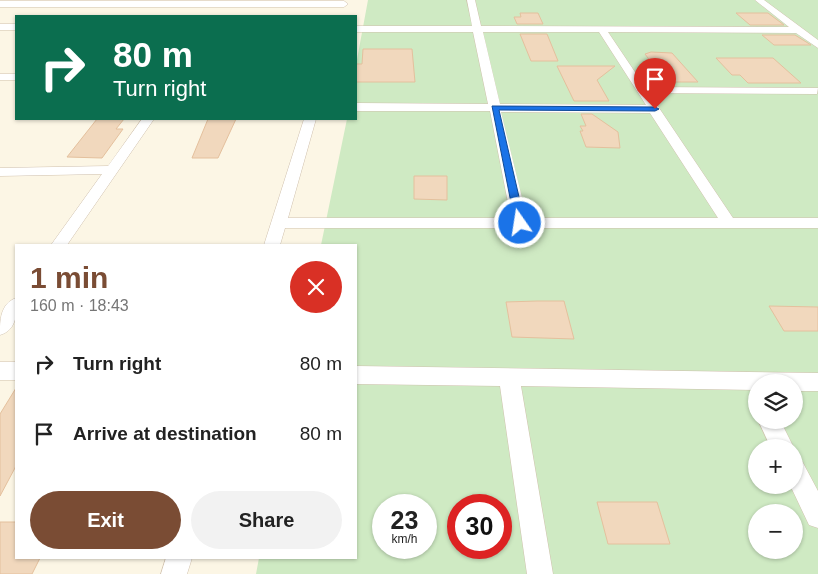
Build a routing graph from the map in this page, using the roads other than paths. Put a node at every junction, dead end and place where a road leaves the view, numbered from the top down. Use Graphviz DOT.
graph roads {
  1 [pos="470,0"];
  2 [pos="759,0"];
  3 [pos="132,2"];
  4 [pos="344,2"];
  5 [pos="0,4"];
  6 [pos="224,4"];
  7 [pos="118,15"];
  8 [pos="217,15"];
  9 [pos="340,15"];
  10 [pos="0,27"];
  11 [pos="15,27"];
  12 [pos="357,29"];
  13 [pos="476,29"];
  14 [pos="602,30"];
  15 [pos="798,30"];
  16 [pos="818,45"];
  17 [pos="0,77"];
  18 [pos="15,77"];
  19 [pos="642,90"];
  20 [pos="817,91"];
  21 [pos="357,107"];
  22 [pos="494,108"];
  23 [pos="655,109"];
  24 [pos="147,120"];
  25 [pos="310,120"];
  26 [pos="111,170"];
  27 [pos="0,172"];
  28 [pos="279,223"];
  29 [pos="520,223"];
  30 [pos="729,223"];
  31 [pos="818,223"];
  32 [pos="60,244"];
  33 [pos="272,244"];
  34 [pos="15,306"];
  35 [pos="0,328"];
  36 [pos="0,371"];
  37 [pos="15,371"];
  38 [pos="357,375"];
  39 [pos="509,377"];
  40 [pos="818,382"];
  41 [pos="803,383"];
  42 [pos="748,388"];
  43 [pos="803,487"];
  44 [pos="818,516"];
  45 [pos="179,559"];
  46 [pos="174,574"];
  47 [pos="540,574"];
  1 -- 13 [label="street"];
  2 -- 15 [label="street"];
  3 -- 5 [label="street"];
  3 -- 6 [label="street"];
  3 -- 7 [label="street"];
  4 -- 6 [label="street"];
  4 -- 9 [label="street"];
  6 -- 8 [label="street"];
  10 -- 11 [label="street"];
  12 -- 13 [label="street"];
  13 -- 14 [label="street"];
  13 -- 22 [label="street"];
  14 -- 15 [label="street"];
  14 -- 19 [label="street"];
  15 -- 16 [label="street"];
  17 -- 18 [label="street"];
  19 -- 20 [label="street"];
  19 -- 23 [label="street"];
  21 -- 22 [label="street"];
  22 -- 23 [label="street"];
  22 -- 29 [label="street"];
  23 -- 30 [label="street"];
  24 -- 26 [label="street"];
  25 -- 28 [label="street"];
  26 -- 27 [label="street"];
  26 -- 32 [label="street"];
  28 -- 29 [label="street"];
  28 -- 33 [label="street"];
  29 -- 30 [label="street"];
  30 -- 31 [label="street"];
  34 -- 35 [label="street"];
  36 -- 37 [label="street"];
  38 -- 39 [label="street"];
  39 -- 42 [label="street"];
  39 -- 47 [label="street"];
  40 -- 41 [label="street"];
  43 -- 44 [label="street"];
  45 -- 46 [label="street"];
}
